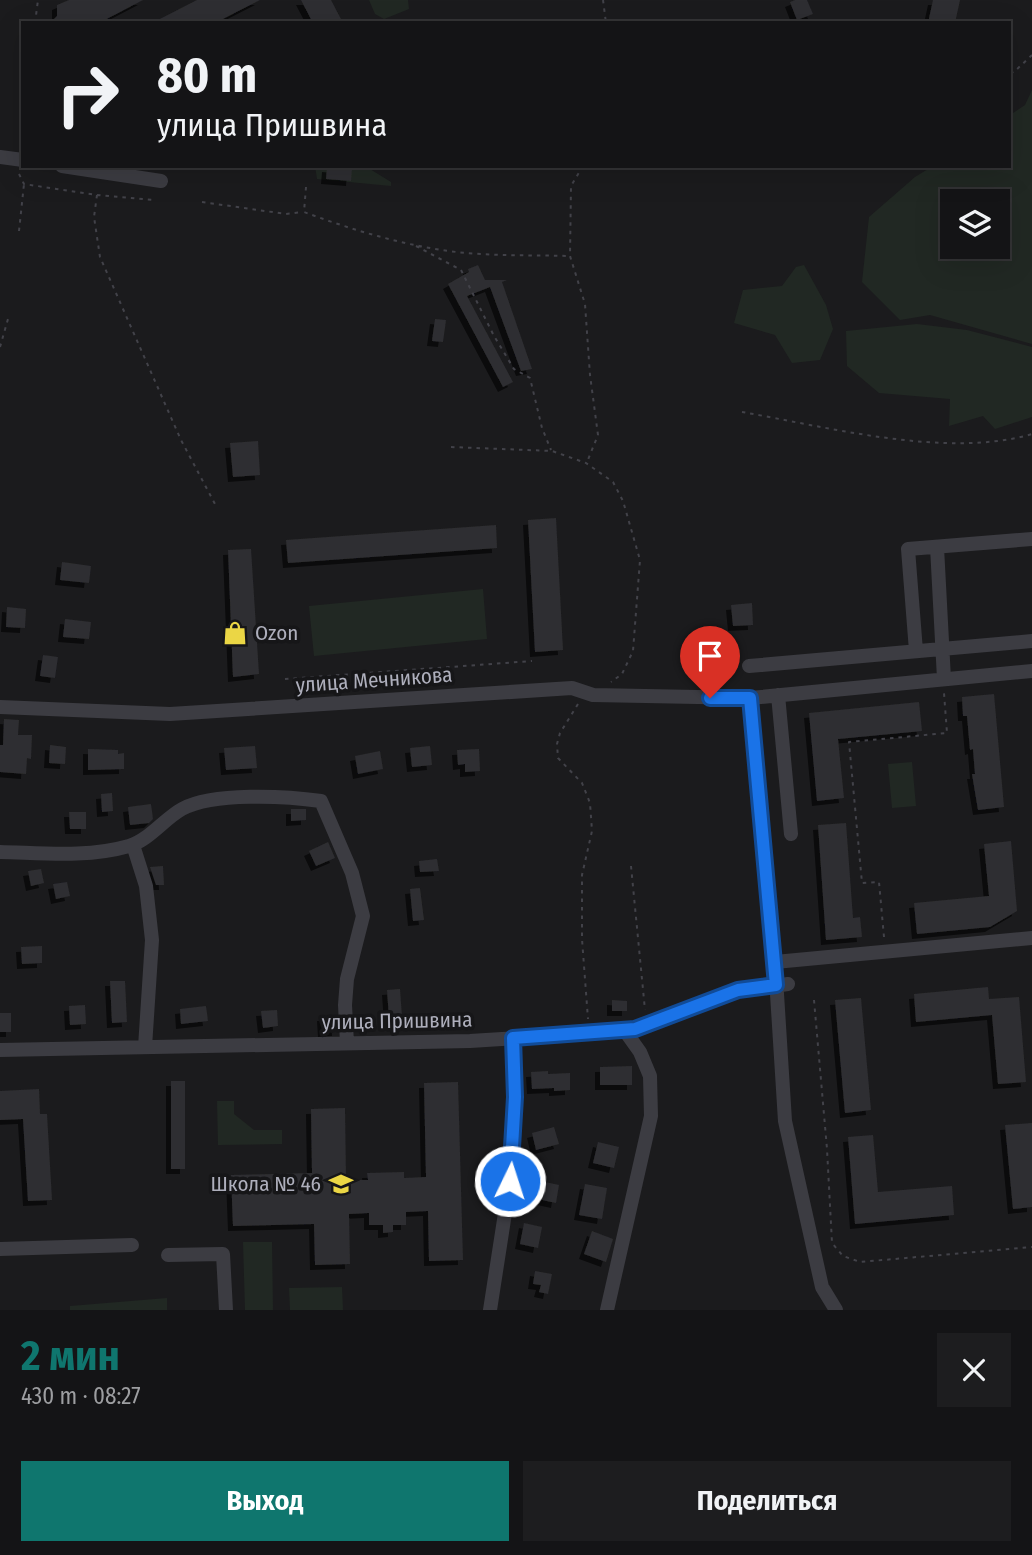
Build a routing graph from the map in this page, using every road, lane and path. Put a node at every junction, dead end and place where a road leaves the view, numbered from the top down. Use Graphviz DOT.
graph roads {
  1 [pos="38,0"];
  2 [pos="603,0"];
  3 [pos="35,21"];
  4 [pos="606,21"];
  5 [pos="1032,55"];
  6 [pos="1011,73"];
  7 [pos="13,159"];
  8 [pos="75,168"];
  9 [pos="582,168"];
  10 [pos="161,181"];
  11 [pos="24,184"];
  12 [pos="306,187"];
  13 [pos="97,195"];
  14 [pos="153,200"];
  15 [pos="202,202"];
  16 [pos="304,212"];
  17 [pos="19,231"];
  18 [pos="414,244"];
  19 [pos="570,256"];
  20 [pos="8,319"];
  21 [pos="0,347"];
  22 [pos="742,412"];
  23 [pos="1032,434"];
  24 [pos="451,447"];
  25 [pos="552,451"];
  26 [pos="586,463"];
  27 [pos="215,504"];
  28 [pos="1032,539"];
  29 [pos="937,547"];
  30 [pos="1032,641"];
  31 [pos="942,649"];
  32 [pos="916,651"];
  33 [pos="532,661"];
  34 [pos="748,666"];
  35 [pos="1032,671"];
  36 [pos="285,679"];
  37 [pos="944,679"];
  38 [pos="608,684"];
  39 [pos="572,688"];
  40 [pos="778,695"];
  41 [pos="750,698"];
  42 [pos="0,706"];
  43 [pos="792,834"];
  44 [pos="133,845"];
  45 [pos="0,852"];
  46 [pos="631,866"];
  47 [pos="1032,938"];
  48 [pos="885,952"];
  49 [pos="775,962"];
  50 [pos="782,985"];
  51 [pos="814,1000"];
  52 [pos="647,1025"];
  53 [pos="625,1031"];
  54 [pos="589,1033"];
  55 [pos="513,1038"];
  56 [pos="347,1043"];
  57 [pos="145,1047"];
  58 [pos="0,1050"];
  59 [pos="132,1245"];
  60 [pos="1032,1247"];
  61 [pos="0,1249"];
  62 [pos="168,1255"];
  63 [pos="226,1310"];
  64 [pos="491,1310"];
  65 [pos="607,1310"];
  66 [pos="836,1310"];
  1 -- 3 [label="path"];
  2 -- 4 [label="path"];
  5 -- 6 [label="path"];
  7 -- 11 [label="path"];
  8 -- 10 [label="street"];
  9 -- 19 [label="path"];
  11 -- 13 [label="path"];
  11 -- 17 [label="path"];
  12 -- 16 [label="path"];
  13 -- 14 [label="path"];
  13 -- 27 [label="path"];
  15 -- 16 [label="path"];
  16 -- 18 [label="path"];
  18 -- 19 [label="path"];
  18 -- 25 [label="path"];
  19 -- 26 [label="path"];
  20 -- 21 [label="path"];
  22 -- 23 [label="path"];
  24 -- 25 [label="path"];
  25 -- 26 [label="path"];
  26 -- 38 [label="path"];
  28 -- 29 [label="street"];
  29 -- 31 [label="street"];
  29 -- 32 [label="street"];
  30 -- 31 [label="street"];
  31 -- 32 [label="street"];
  31 -- 37 [label="street"];
  32 -- 34 [label="street"];
  33 -- 36 [label="path"];
  35 -- 37 [label="street, улица Мечникова"];
  37 -- 40 [label="street, улица Мечникова"];
  37 -- 48 [label="path"];
  39 -- 41 [label="street, улица Мечникова"];
  39 -- 42 [label="street, улица Мечникова"];
  39 -- 54 [label="path"];
  40 -- 41 [label="street, улица Мечникова"];
  40 -- 43 [label="street"];
  41 -- 49 [label="street"];
  44 -- 45 [label="street"];
  44 -- 56 [label="street"];
  44 -- 57 [label="street"];
  46 -- 52 [label="path"];
  47 -- 48 [label="street"];
  48 -- 49 [label="street"];
  49 -- 50 [label="street"];
  50 -- 52 [label="street, улица Пришвина"];
  50 -- 66 [label="street"];
  51 -- 60 [label="path"];
  52 -- 53 [label="street, улица Пришвина"];
  53 -- 54 [label="street, улица Пришвина"];
  53 -- 65 [label="street"];
  54 -- 55 [label="street, улица Пришвина"];
  55 -- 56 [label="street, улица Пришвина"];
  55 -- 64 [label="street"];
  56 -- 57 [label="street, улица Пришвина"];
  57 -- 58 [label="street, улица Пришвина"];
  59 -- 61 [label="street"];
  62 -- 63 [label="street"];
}
